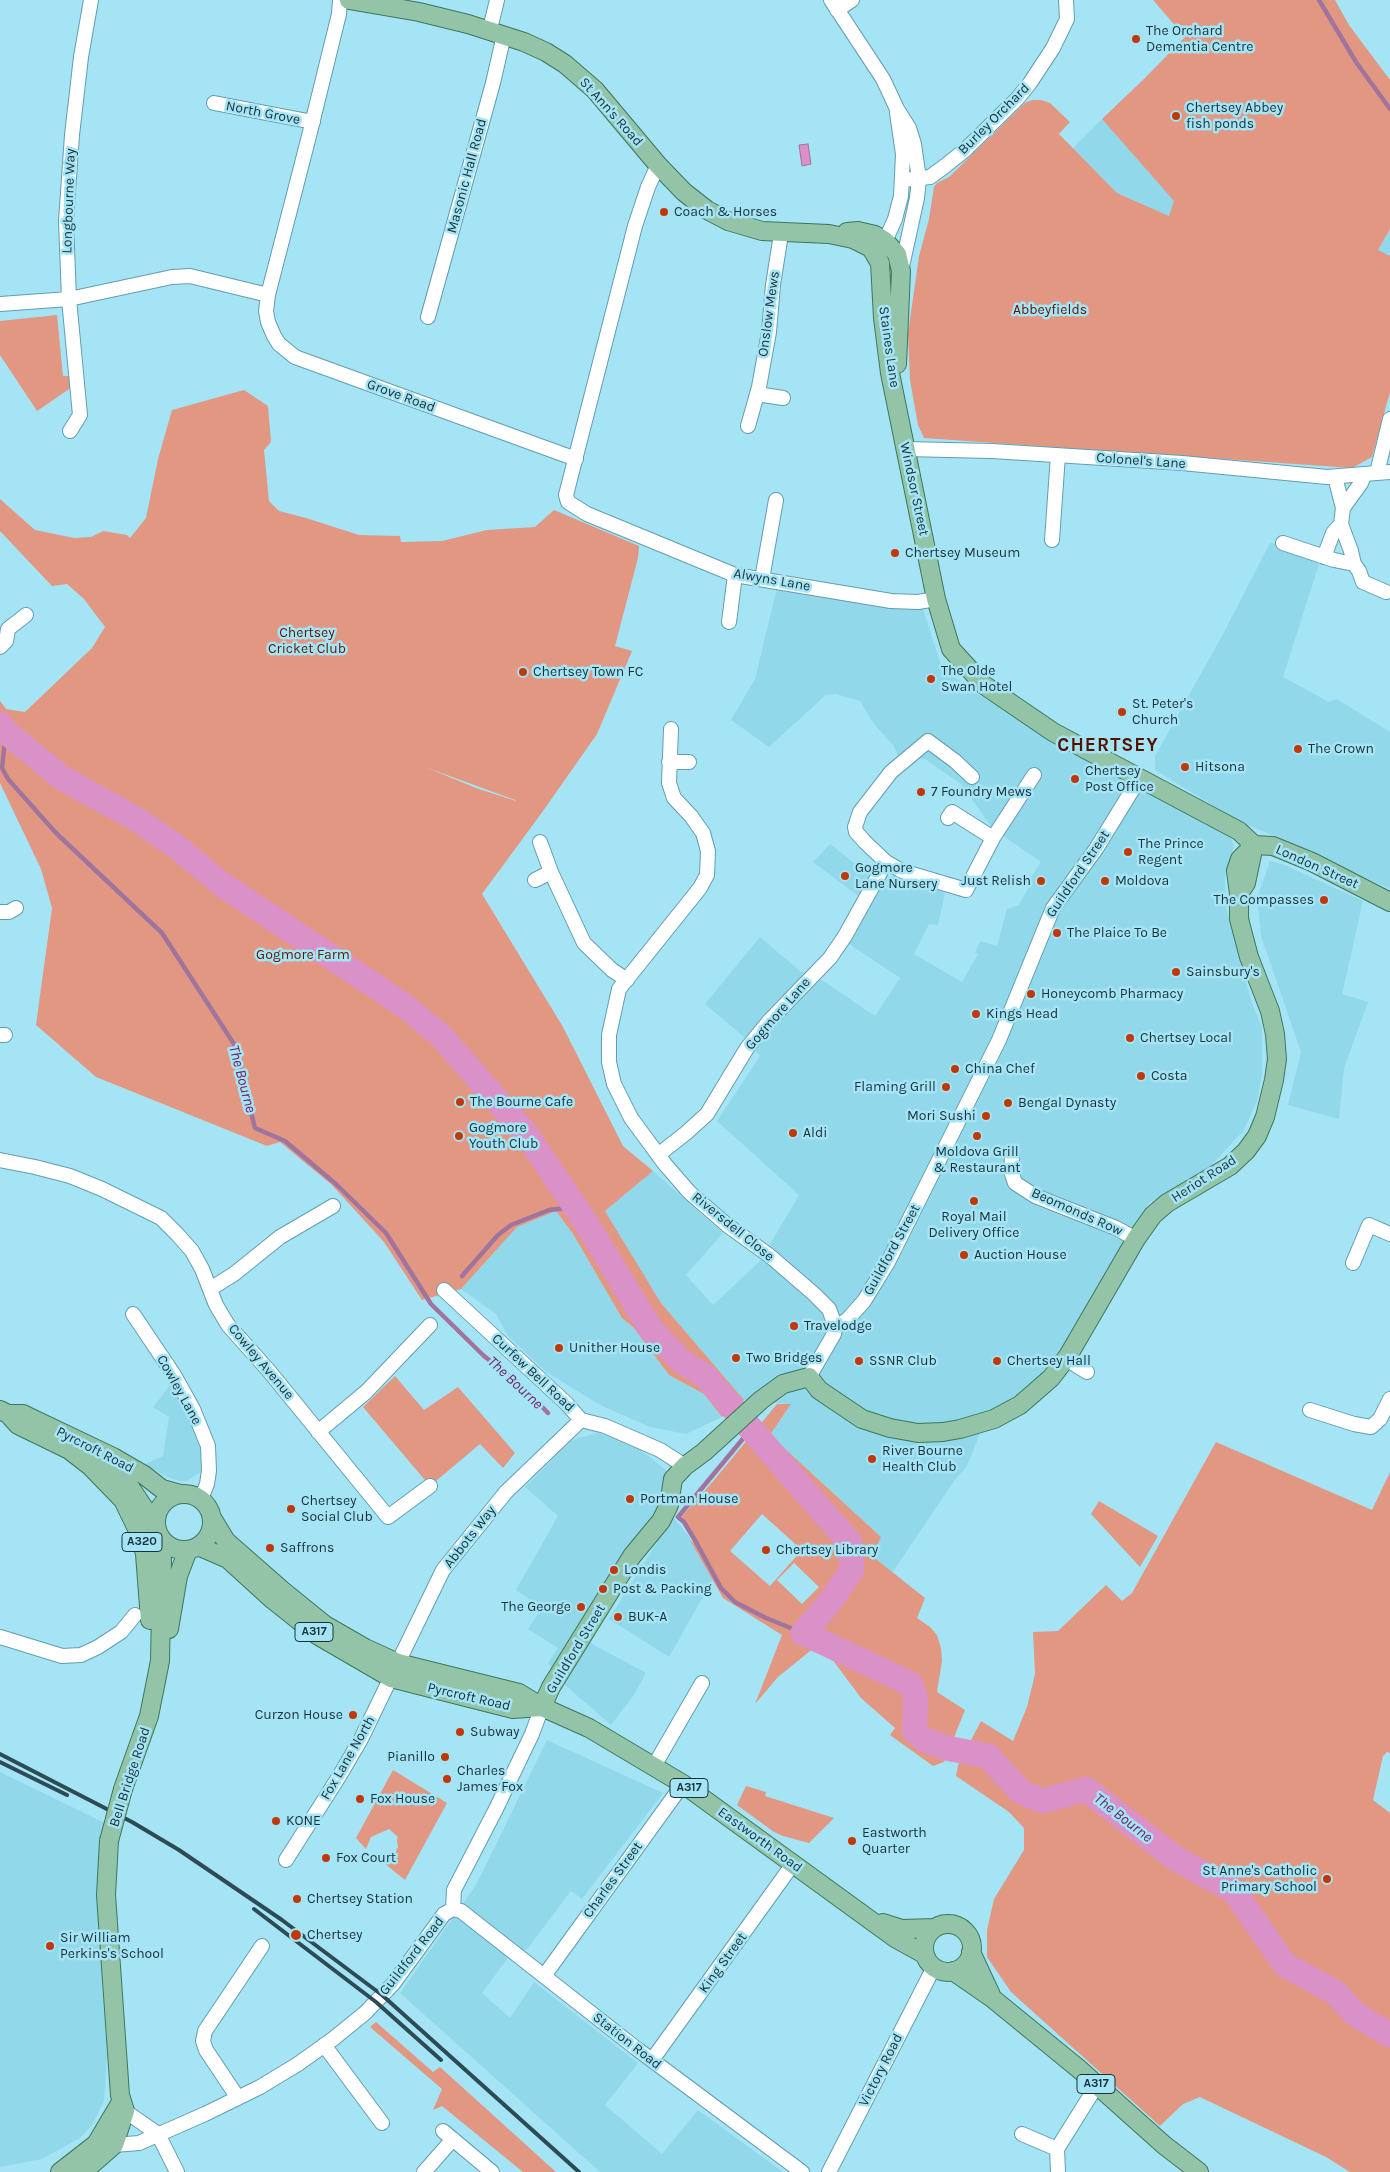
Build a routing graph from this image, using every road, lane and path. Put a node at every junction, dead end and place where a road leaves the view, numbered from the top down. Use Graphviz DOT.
graph roads {
  1 [pos="91,0"];
  2 [pos="340,0"];
  3 [pos="349,0"];
  4 [pos="496,0"];
  5 [pos="852,0"];
  6 [pos="1066,0"];
  7 [pos="834,5"];
  8 [pos="497,32"];
  9 [pos="214,103"];
  10 [pos="897,109"];
  11 [pos="313,122"];
  12 [pos="658,165"];
  13 [pos="919,179"];
  14 [pos="903,180"];
  15 [pos="780,234"];
  16 [pos="829,234"];
  17 [pos="885,241"];
  18 [pos="880,263"];
  19 [pos="901,271"];
  20 [pos="268,295"];
  21 [pos="69,299"];
  22 [pos="0,304"];
  23 [pos="428,317"];
  24 [pos="757,394"];
  25 [pos="895,395"];
  26 [pos="783,398"];
  27 [pos="1390,419"];
  28 [pos="748,426"];
  29 [pos="70,431"];
  30 [pos="905,449"];
  31 [pos="1058,455"];
  32 [pos="576,459"];
  33 [pos="1377,473"];
  34 [pos="1335,477"];
  35 [pos="776,500"];
  36 [pos="1343,508"];
  37 [pos="1341,524"];
  38 [pos="1052,540"];
  39 [pos="1283,543"];
  40 [pos="1324,557"];
  41 [pos="1354,564"];
  42 [pos="735,575"];
  43 [pos="762,579"];
  44 [pos="1386,592"];
  45 [pos="936,599"];
  46 [pos="26,615"];
  47 [pos="729,622"];
  48 [pos="4,624"];
  49 [pos="0,647"];
  50 [pos="671,729"];
  51 [pos="669,762"];
  52 [pos="689,762"];
  53 [pos="1034,775"];
  54 [pos="972,777"];
  55 [pos="1139,779"];
  56 [pos="948,818"];
  57 [pos="993,838"];
  58 [pos="540,842"];
  59 [pos="1254,844"];
  60 [pos="886,862"];
  61 [pos="551,872"];
  62 [pos="535,880"];
  63 [pos="1390,902"];
  64 [pos="16,908"];
  65 [pos="0,912"];
  66 [pos="627,980"];
  67 [pos="658,1155"];
  68 [pos="1012,1157"];
  69 [pos="0,1160"];
  70 [pos="333,1206"];
  71 [pos="1390,1234"];
  72 [pos="1136,1239"];
  73 [pos="1353,1263"];
  74 [pos="210,1289"];
  75 [pos="444,1290"];
  76 [pos="133,1314"];
  77 [pos="430,1325"];
  78 [pos="834,1328"];
  79 [pos="1066,1359"];
  80 [pos="1087,1372"];
  81 [pos="809,1377"];
  82 [pos="1390,1399"];
  83 [pos="1310,1410"];
  84 [pos="4,1412"];
  85 [pos="581,1420"];
  86 [pos="1385,1422"];
  87 [pos="318,1432"];
  88 [pos="68,1449"];
  89 [pos="685,1466"];
  90 [pos="430,1486"];
  91 [pos="180,1494"];
  92 [pos="201,1499"];
  93 [pos="212,1518"];
  94 [pos="158,1531"];
  95 [pos="193,1548"];
  96 [pos="136,1615"];
  97 [pos="0,1637"];
  98 [pos="160,1662"];
  99 [pos="395,1670"];
  100 [pos="702,1683"];
  101 [pos="542,1708"];
  102 [pos="654,1766"];
  103 [pos="683,1784"];
  104 [pos="286,1860"];
  105 [pos="793,1864"];
  106 [pos="453,1908"];
  107 [pos="871,1920"];
  108 [pos="934,1928"];
  109 [pos="262,1946"];
  110 [pos="971,1952"];
  111 [pos="929,1961"];
  112 [pos="952,1971"];
  113 [pos="544,1976"];
  114 [pos="992,1998"];
  115 [pos="324,2045"];
  116 [pos="652,2060"];
  117 [pos="1097,2085"];
  118 [pos="238,2098"];
  119 [pos="123,2107"];
  120 [pos="382,2123"];
  121 [pos="158,2134"];
  122 [pos="1022,2134"];
  123 [pos="114,2145"];
  124 [pos="1057,2149"];
  125 [pos="60,2172"];
  126 [pos="83,2172"];
  127 [pos="177,2172"];
  128 [pos="424,2172"];
  129 [pos="492,2172"];
  130 [pos="802,2172"];
  131 [pos="829,2172"];
  132 [pos="1058,2172"];
  133 [pos="1199,2172"];
  1 -- 21 [label="street, Longbourne Way"];
  2 -- 11 [label="street, Grove Road"];
  3 -- 8 [label="main road, St Ann's Road"];
  4 -- 8 [label="street, Masonic Hall Road"];
  5 -- 7 [label="street"];
  6 -- 13 [label="street, Burley Orchard"];
  7 -- 10 [label="street, Staines Lane"];
  8 -- 12 [label="main road, St Ann's Road"];
  8 -- 23 [label="street, Masonic Hall Road"];
  9 -- 11 [label="street, North Grove"];
  10 -- 13 [label="street, Staines Lane"];
  10 -- 14 [label="street, Staines Lane"];
  11 -- 20 [label="street, Grove Road"];
  12 -- 15 [label="main road, St Ann's Road"];
  12 -- 32 [label="street"];
  13 -- 14 [label="street, Burley Orchard"];
  13 -- 19 [label="street, Staines Lane"];
  14 -- 17 [label="street, Staines Lane"];
  15 -- 16 [label="main road, St Ann's Road"];
  15 -- 24 [label="street, Onslow Mews"];
  16 -- 17 [label="main road, St Ann's Road"];
  16 -- 18 [label="main road, St Ann's Road"];
  17 -- 18 [label="street, Staines Lane"];
  17 -- 19 [label="main road, Staines Lane"];
  18 -- 25 [label="main road, Staines Lane"];
  19 -- 25 [label="main road, Staines Lane"];
  20 -- 21 [label="street"];
  20 -- 32 [label="street, Grove Road"];
  21 -- 22 [label="street"];
  21 -- 29 [label="street, Longbourne Way"];
  24 -- 26 [label="street"];
  24 -- 28 [label="street, Onslow Mews"];
  25 -- 30 [label="main road, Windsor Street"];
  27 -- 33 [label="street"];
  30 -- 31 [label="street, Colonel's Lane"];
  30 -- 45 [label="main road, Windsor Street"];
  31 -- 34 [label="street, Colonel's Lane"];
  31 -- 38 [label="street"];
  32 -- 42 [label="street, Alwyns Lane"];
  33 -- 34 [label="street, Colonel's Lane"];
  33 -- 36 [label="street"];
  34 -- 36 [label="street"];
  35 -- 43 [label="street"];
  36 -- 37 [label="street"];
  37 -- 40 [label="street"];
  37 -- 41 [label="street"];
  39 -- 40 [label="street"];
  40 -- 41 [label="street"];
  41 -- 44 [label="street"];
  42 -- 43 [label="street, Alwyns Lane"];
  42 -- 47 [label="street"];
  43 -- 45 [label="street, Alwyns Lane"];
  45 -- 55 [label="main road, Windsor Street"];
  46 -- 48 [label="street"];
  48 -- 49 [label="street"];
  50 -- 51 [label="street, Riversdell Close"];
  51 -- 52 [label="street"];
  51 -- 66 [label="street, Riversdell Close"];
  53 -- 57 [label="street"];
  54 -- 60 [label="street"];
  55 -- 59 [label="main road, London Street"];
  55 -- 78 [label="street, Guildford Street"];
  56 -- 57 [label="street"];
  57 -- 60 [label="street"];
  58 -- 61 [label="street"];
  59 -- 63 [label="main road, London Street"];
  59 -- 72 [label="main road, Heriot Road"];
  60 -- 67 [label="street, Gogmore Lane"];
  61 -- 62 [label="street"];
  61 -- 66 [label="street"];
  64 -- 65 [label="street"];
  66 -- 67 [label="street, Riversdell Close"];
  67 -- 78 [label="street, Riversdell Close"];
  68 -- 72 [label="street, Beomonds Row"];
  69 -- 74 [label="street, Cowley Avenue"];
  70 -- 74 [label="street"];
  71 -- 73 [label="street"];
  72 -- 79 [label="main road, Heriot Road"];
  74 -- 87 [label="street, Cowley Avenue"];
  75 -- 85 [label="street, Curfew Bell Road"];
  76 -- 92 [label="street, Cowley Lane"];
  77 -- 87 [label="street"];
  78 -- 81 [label="street"];
  79 -- 80 [label="street"];
  79 -- 81 [label="main road, Heriot Road"];
  81 -- 89 [label="main road, Guildford Street"];
  82 -- 86 [label="street"];
  83 -- 86 [label="street"];
  84 -- 88 [label="main road, Pyrcroft Road / A320"];
  84 -- 91 [label="main road, Pyrcroft Road / A320"];
  85 -- 89 [label="street, Curfew Bell Road"];
  85 -- 99 [label="street, Abbots Way"];
  87 -- 90 [label="street, Cowley Avenue"];
  88 -- 94 [label="main road, Pyrcroft Road / A320"];
  88 -- 98 [label="main road, A320"];
  89 -- 101 [label="main road, Guildford Street"];
  91 -- 92 [label="main road, A320"];
  91 -- 94 [label="main road, A320"];
  92 -- 93 [label="main road"];
  93 -- 95 [label="main road, A320"];
  93 -- 99 [label="main road, Pyrcroft Road / A317"];
  94 -- 95 [label="main road, A320"];
  94 -- 98 [label="main road, Bell Bridge Road / A320"];
  95 -- 98 [label="main road, Bell Bridge Road / A320"];
  95 -- 99 [label="main road, Pyrcroft Road / A317"];
  96 -- 97 [label="street"];
  98 -- 119 [label="main road, Bell Bridge Road / A320, bridge"];
  99 -- 101 [label="main road, Pyrcroft Road / A317"];
  99 -- 104 [label="street, Fox Lane North"];
  100 -- 102 [label="street"];
  101 -- 102 [label="main road, Eastworth Road / A317"];
  101 -- 106 [label="street, Guildford Road"];
  102 -- 103 [label="main road, Eastworth Road / A317"];
  103 -- 105 [label="main road, Eastworth Road / A317"];
  103 -- 113 [label="street, Charles Street"];
  105 -- 107 [label="main road, Eastworth Road / A317"];
  105 -- 116 [label="street, King Street"];
  106 -- 113 [label="street, Station Road"];
  106 -- 115 [label="street, Guildford Road"];
  107 -- 108 [label="main road, Eastworth Road / A317"];
  107 -- 111 [label="main road, Eastworth Road / A317"];
  108 -- 110 [label="main road, A317"];
  108 -- 111 [label="main road"];
  109 -- 118 [label="street"];
  110 -- 112 [label="main road"];
  110 -- 114 [label="main road, A317"];
  111 -- 112 [label="main road, A317"];
  111 -- 131 [label="street, Victory Road"];
  112 -- 114 [label="main road, A317"];
  113 -- 116 [label="street, Station Road"];
  114 -- 117 [label="main road, A317"];
  115 -- 118 [label="street, Guildford Road"];
  115 -- 120 [label="street"];
  116 -- 130 [label="street, Station Road"];
  117 -- 124 [label="street"];
  117 -- 133 [label="main road, A317"];
  118 -- 121 [label="street, Guildford Road"];
  119 -- 121 [label="street"];
  119 -- 123 [label="main road, Bell Bridge Road / A320"];
  119 -- 125 [label="main road"];
  121 -- 123 [label="street, Guildford Road"];
  121 -- 127 [label="street"];
  122 -- 124 [label="street"];
  123 -- 126 [label="main road"];
  124 -- 132 [label="street"];
  128 -- 129 [label="street"];
}
